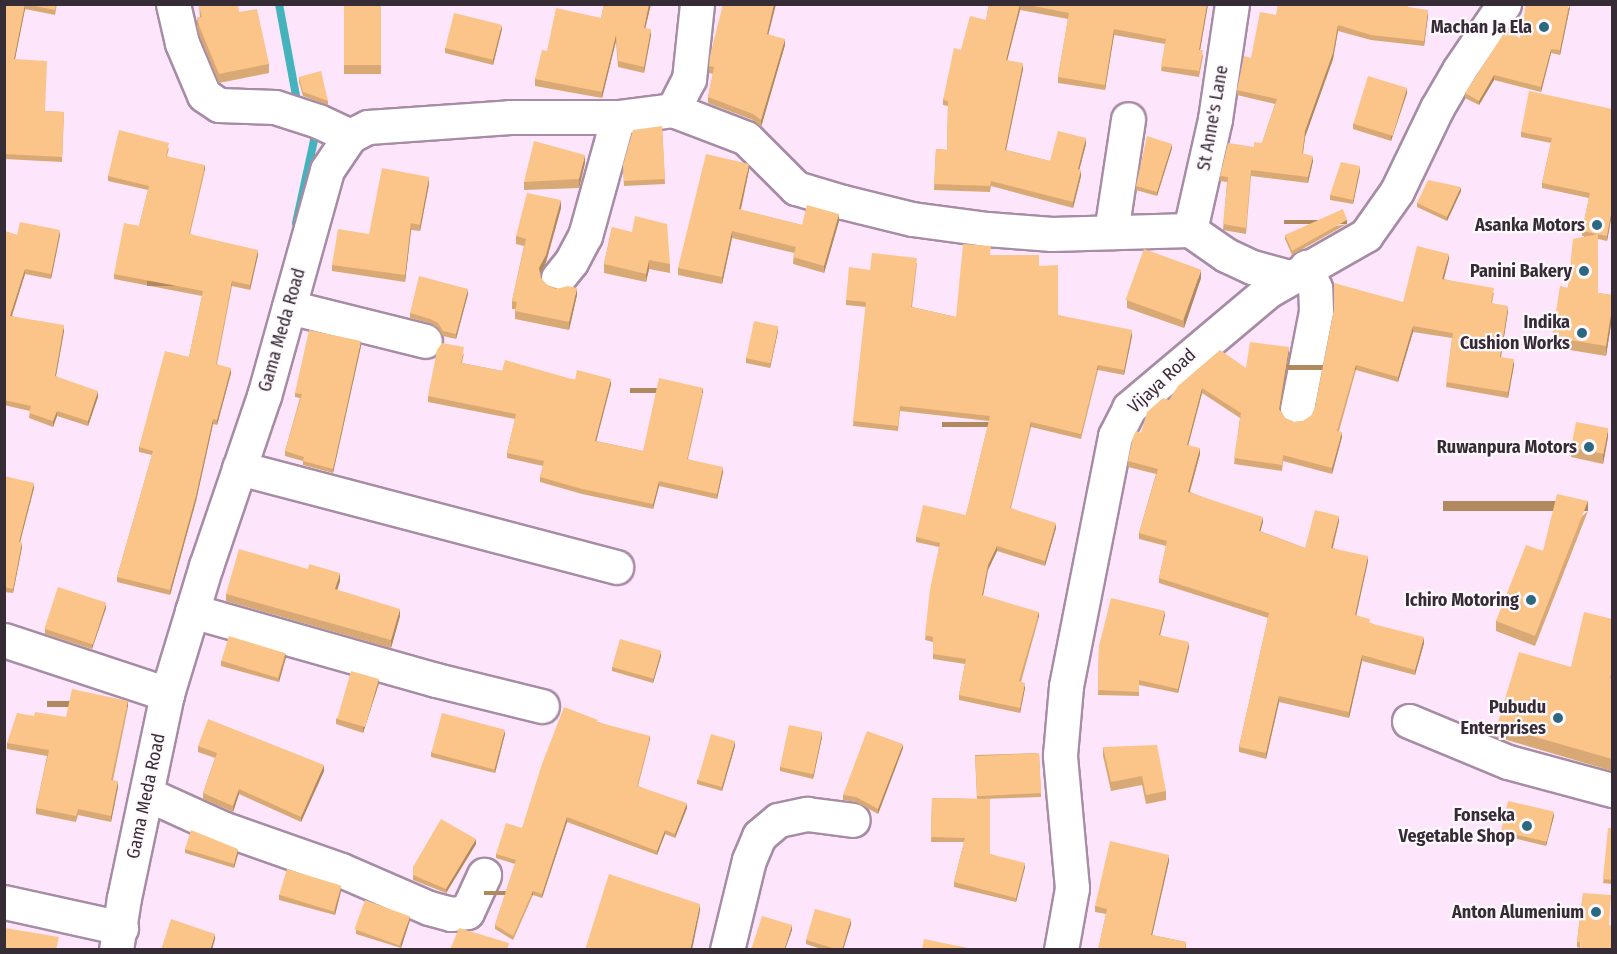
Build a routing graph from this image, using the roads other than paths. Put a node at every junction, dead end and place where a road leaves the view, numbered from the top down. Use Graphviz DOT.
graph roads {
  1 [pos="173,4"];
  2 [pos="697,4"];
  3 [pos="1232,4"];
  4 [pos="1504,4"];
  5 [pos="673,110"];
  6 [pos="618,117"];
  7 [pos="1128,119"];
  8 [pos="350,136"];
  9 [pos="1190,231"];
  10 [pos="1111,232"];
  11 [pos="1298,272"];
  12 [pos="558,278"];
  13 [pos="289,307"];
  14 [pos="425,341"];
  15 [pos="1297,409"];
  16 [pos="239,468"];
  17 [pos="616,567"];
  18 [pos="192,611"];
  19 [pos="4,640"];
  20 [pos="167,694"];
  21 [pos="542,706"];
  22 [pos="1409,721"];
  23 [pos="1612,790"];
  24 [pos="147,794"];
  25 [pos="853,820"];
  26 [pos="484,875"];
  27 [pos="4,902"];
  28 [pos="119,939"];
  29 [pos="727,950"];
  30 [pos="1061,950"];
  1 -- 8 [label="street"];
  2 -- 5 [label="street"];
  3 -- 9 [label="street, St Anne's Lane"];
  4 -- 11 [label="street, Vijaya Road"];
  5 -- 6 [label="street"];
  5 -- 10 [label="street"];
  6 -- 8 [label="street"];
  6 -- 12 [label="street"];
  7 -- 10 [label="street"];
  8 -- 13 [label="street, Gama Meda Road"];
  9 -- 10 [label="street"];
  9 -- 11 [label="street"];
  11 -- 15 [label="street"];
  11 -- 30 [label="street, Vijaya Road"];
  13 -- 14 [label="street"];
  13 -- 16 [label="street, Gama Meda Road"];
  16 -- 17 [label="street"];
  16 -- 18 [label="street, Gama Meda Road"];
  18 -- 20 [label="street, Gama Meda Road"];
  18 -- 21 [label="street"];
  19 -- 20 [label="street"];
  20 -- 24 [label="street, Gama Meda Road"];
  22 -- 23 [label="street"];
  24 -- 26 [label="street"];
  24 -- 28 [label="street, Gama Meda Road"];
  25 -- 29 [label="street"];
  27 -- 28 [label="street"];
}
